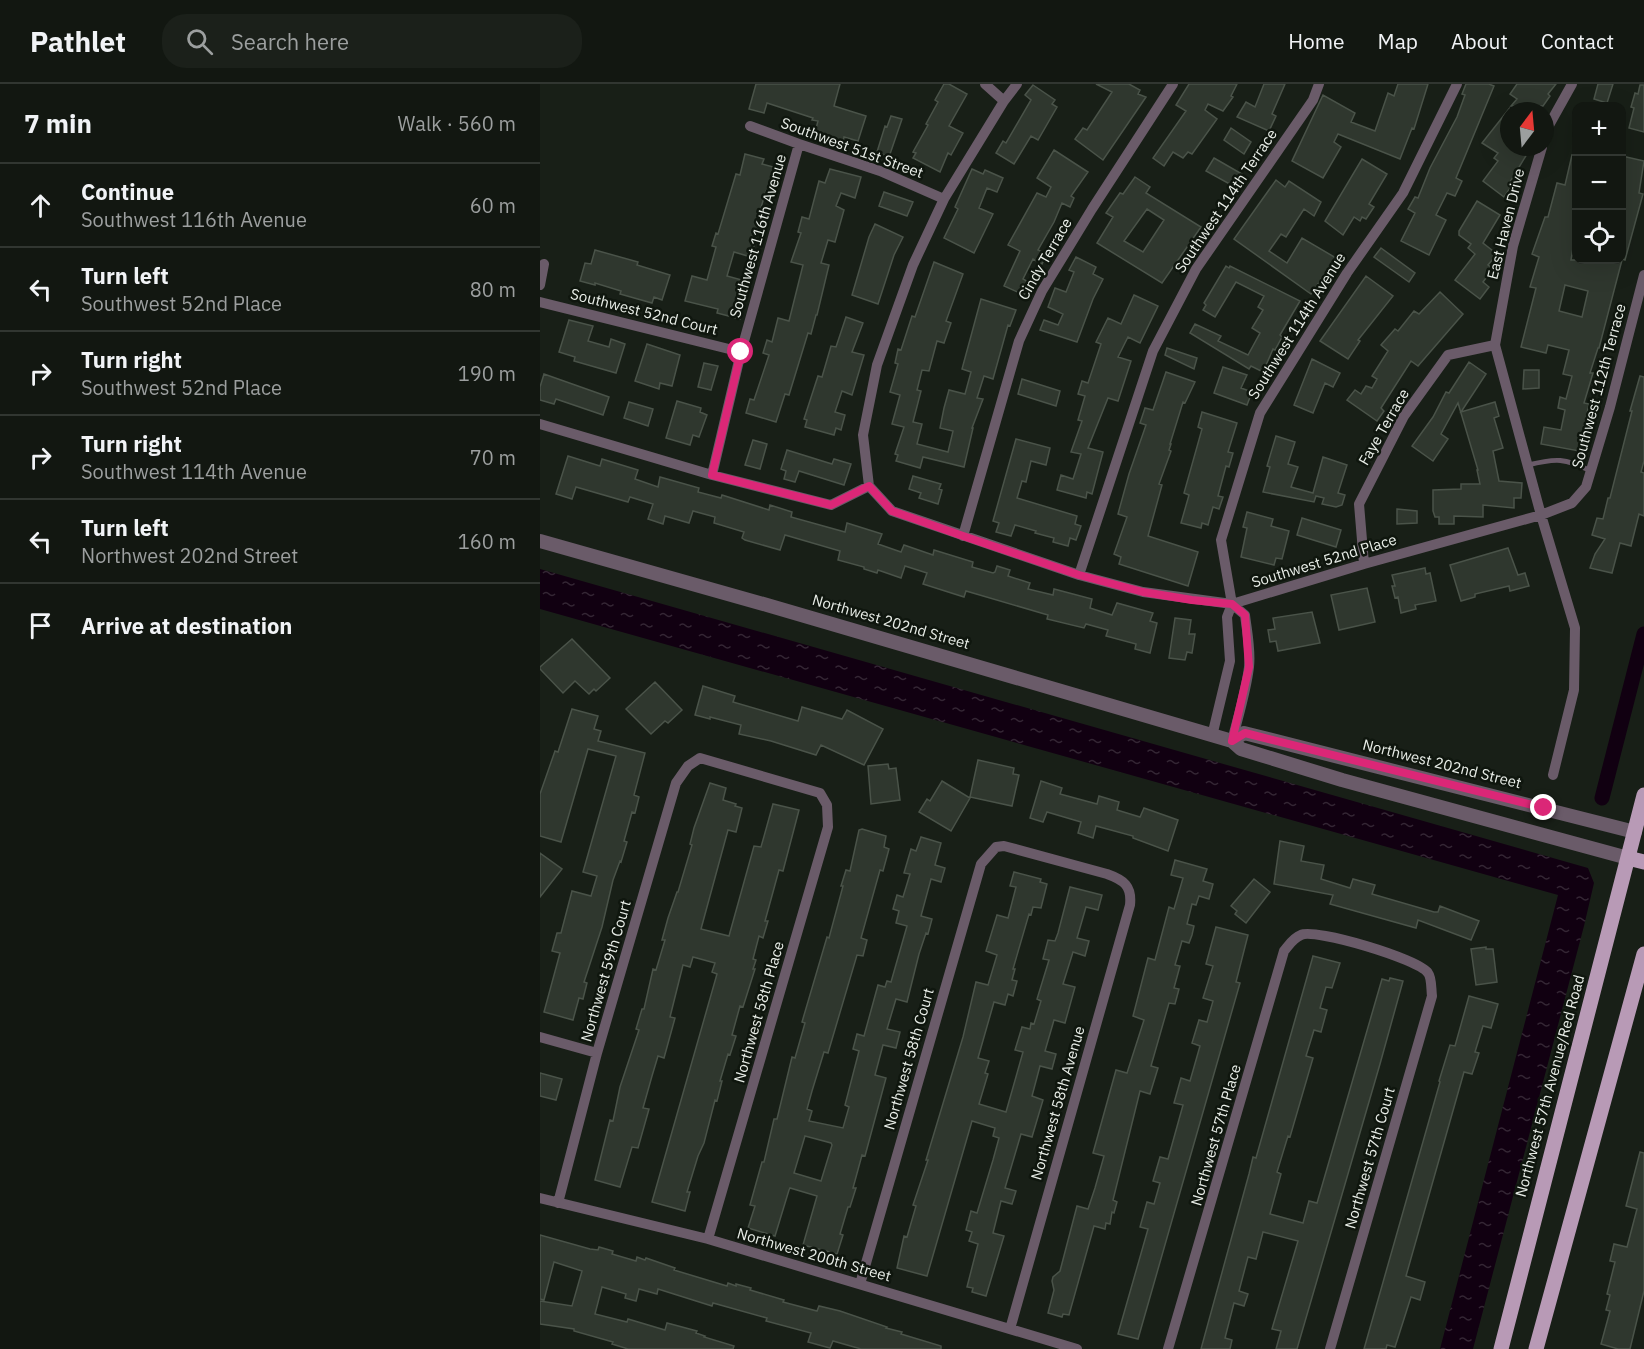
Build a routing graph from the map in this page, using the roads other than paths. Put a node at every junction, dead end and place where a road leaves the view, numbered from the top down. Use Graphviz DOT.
graph roads {
  1 [pos="985,84"];
  2 [pos="1017,84"];
  3 [pos="1173,84"];
  4 [pos="1319,84"];
  5 [pos="1458,84"];
  6 [pos="1572,84"];
  7 [pos="1004,101"];
  8 [pos="1554,117"];
  9 [pos="750,126"];
  10 [pos="799,144"];
  11 [pos="1539,156"];
  12 [pos="944,199"];
  13 [pos="544,264"];
  14 [pos="1644,275"];
  15 [pos="540,285"];
  16 [pos="540,302"];
  17 [pos="1495,345"];
  18 [pos="741,352"];
  19 [pos="540,424"];
  20 [pos="1528,465"];
  21 [pos="1591,471"];
  22 [pos="712,475"];
  23 [pos="869,486"];
  24 [pos="1541,515"];
  25 [pos="963,536"];
  26 [pos="540,541"];
  27 [pos="1364,564"];
  28 [pos="1079,575"];
  29 [pos="1232,604"];
  30 [pos="1248,642"];
  31 [pos="1230,643"];
  32 [pos="1227,675"];
  33 [pos="1247,679"];
  34 [pos="1212,735"];
  35 [pos="1232,741"];
  36 [pos="700,758"];
  37 [pos="1553,775"];
  38 [pos="1644,795"];
  39 [pos="1639,833"];
  40 [pos="996,847"];
  41 [pos="1628,858"];
  42 [pos="1644,862"];
  43 [pos="1301,934"];
  44 [pos="1644,954"];
  45 [pos="540,1037"];
  46 [pos="597,1053"];
  47 [pos="540,1198"];
  48 [pos="558,1203"];
  49 [pos="708,1239"];
  50 [pos="860,1284"];
  51 [pos="1010,1329"];
  52 [pos="1077,1349"];
  53 [pos="1168,1349"];
  54 [pos="1330,1349"];
  55 [pos="1501,1349"];
  56 [pos="1536,1349"];
  1 -- 7 [label="street"];
  2 -- 7 [label="street"];
  3 -- 25 [label="street, Cindy Terrace"];
  4 -- 28 [label="street, Southwest 114th Terrace"];
  5 -- 29 [label="street, Southwest 114th Avenue"];
  6 -- 8 [label="street"];
  7 -- 12 [label="street"];
  9 -- 10 [label="street, Southwest 51st Street"];
  10 -- 12 [label="street, Southwest 51st Street"];
  10 -- 18 [label="street, Southwest 116th Avenue"];
  11 -- 17 [label="street, East Haven Drive"];
  12 -- 23 [label="street"];
  13 -- 15 [label="street"];
  14 -- 21 [label="street, Southwest 112th Terrace"];
  16 -- 18 [label="street, Southwest 52nd Court"];
  17 -- 20 [label="street"];
  17 -- 27 [label="street, Faye Terrace"];
  18 -- 22 [label="street, Southwest 116th Avenue"];
  19 -- 22 [label="street"];
  20 -- 21 [label="lane"];
  20 -- 24 [label="street"];
  21 -- 24 [label="street, Southwest 112th Terrace"];
  22 -- 23 [label="street"];
  23 -- 25 [label="street, Southwest 52nd Place"];
  24 -- 27 [label="street, Southwest 52nd Place"];
  24 -- 37 [label="street"];
  25 -- 28 [label="street, Southwest 52nd Place"];
  26 -- 34 [label="street, Northwest 202nd Street"];
  27 -- 29 [label="street, Southwest 52nd Place"];
  28 -- 29 [label="street, Southwest 52nd Place"];
  29 -- 30 [label="street, Southwest 114th Avenue"];
  29 -- 31 [label="street, Southwest 114th Avenue"];
  30 -- 31 [label="street"];
  30 -- 33 [label="street, Southwest 114th Avenue"];
  31 -- 32 [label="street, Southwest 114th Avenue"];
  32 -- 33 [label="street"];
  32 -- 34 [label="street, Southwest 114th Avenue"];
  33 -- 35 [label="street, Southwest 114th Avenue"];
  34 -- 35 [label="street, Northwest 202nd Street"];
  35 -- 39 [label="street, Northwest 202nd Street"];
  35 -- 41 [label="street, Northwest 202nd Street"];
  36 -- 46 [label="street, Northwest 59th Court"];
  36 -- 49 [label="street, Northwest 58th Place"];
  38 -- 39 [label="main road, Northwest 57th Avenue/Red Road"];
  39 -- 41 [label="main road, Northwest 57th Avenue/Red Road"];
  40 -- 50 [label="street, Northwest 58th Court"];
  40 -- 51 [label="street, Northwest 58th Avenue"];
  41 -- 42 [label="main road, Northwest 202nd Street"];
  41 -- 55 [label="main road, Northwest 57th Avenue/Red Road"];
  43 -- 53 [label="street, Northwest 57th Place"];
  43 -- 54 [label="street, Northwest 57th Court"];
  44 -- 56 [label="main road"];
  45 -- 46 [label="street"];
  46 -- 48 [label="street, Northwest 59th Court"];
  47 -- 48 [label="street, Northwest 200th Street"];
  48 -- 49 [label="street, Northwest 200th Street"];
  49 -- 50 [label="street, Northwest 200th Street"];
  50 -- 51 [label="street, Northwest 200th Street"];
  51 -- 52 [label="street, Northwest 200th Street"];
}
